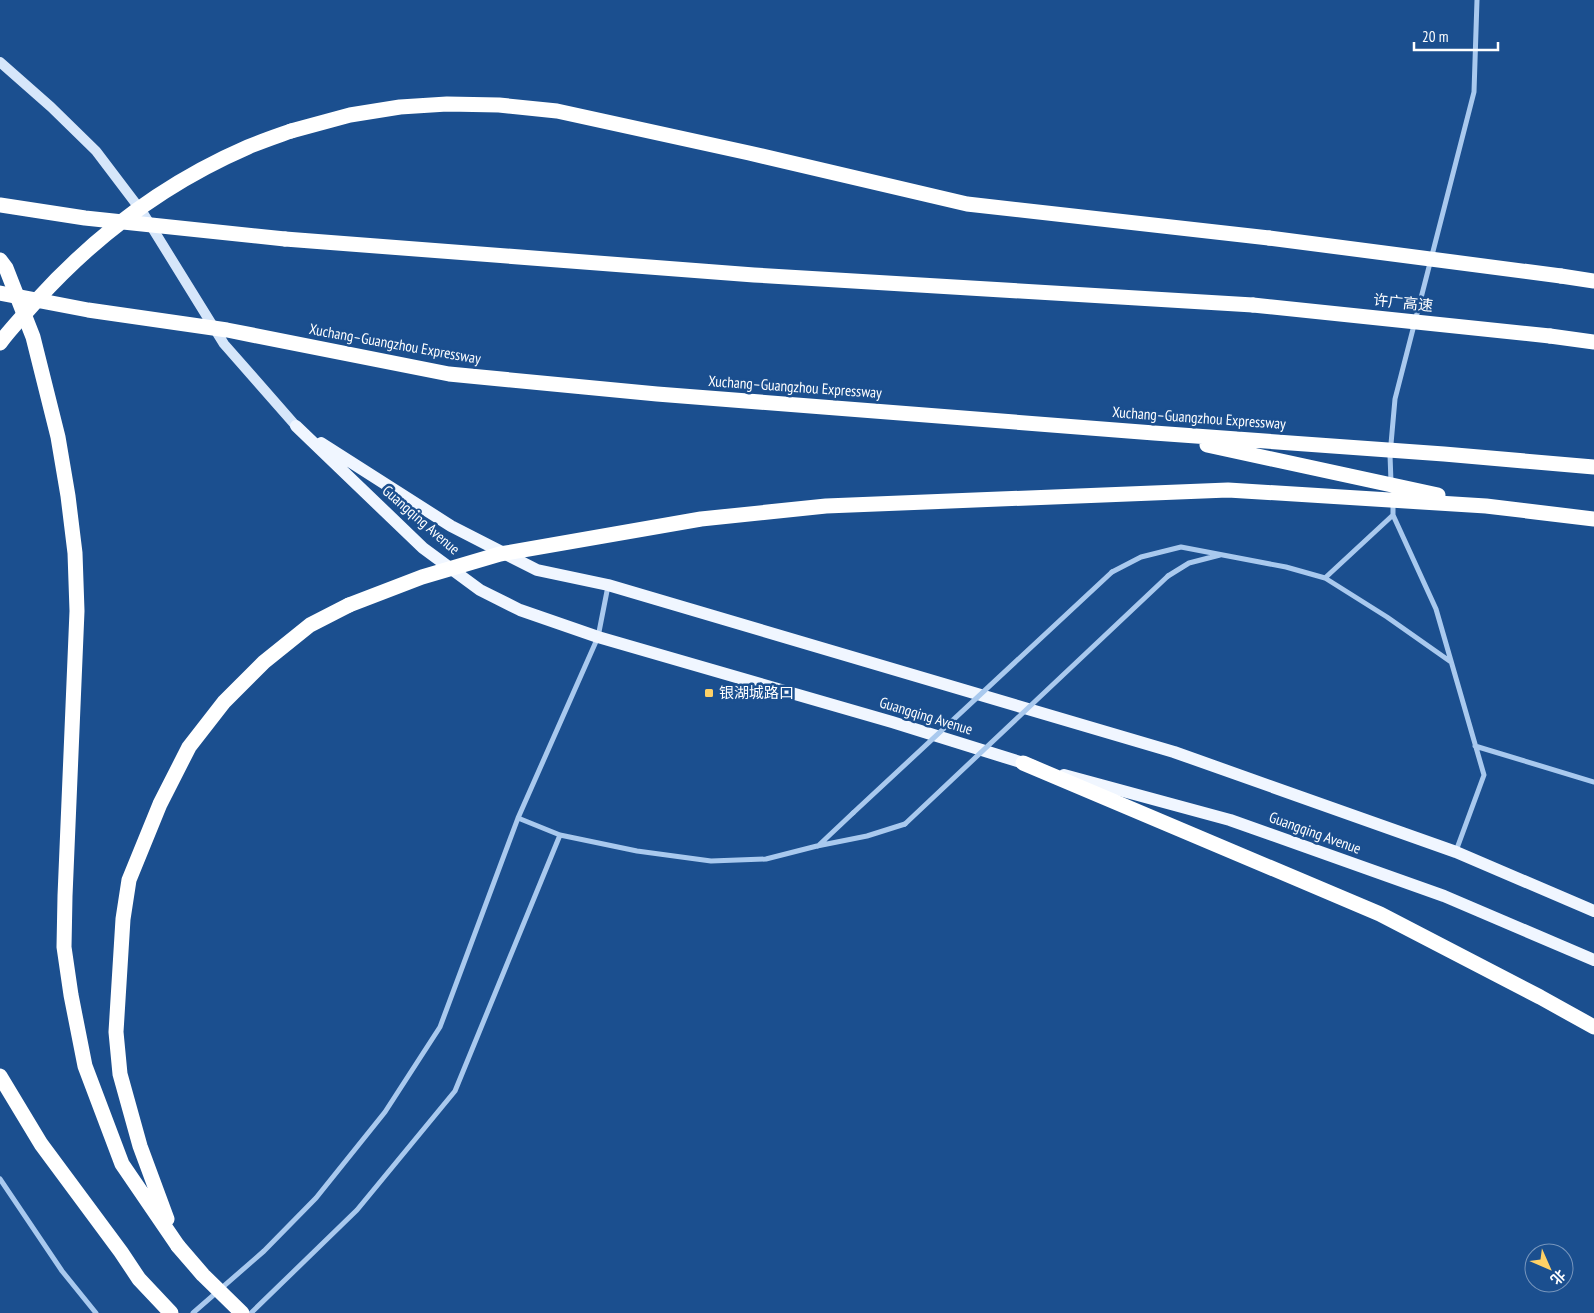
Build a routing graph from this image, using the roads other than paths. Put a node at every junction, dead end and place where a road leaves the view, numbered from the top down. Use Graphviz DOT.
graph roads {
  1 [pos="1477,0"];
  2 [pos="0,62"];
  3 [pos="0,205"];
  4 [pos="0,260"];
  5 [pos="1594,281"];
  6 [pos="0,293"];
  7 [pos="1594,342"];
  8 [pos="0,344"];
  9 [pos="296,426"];
  10 [pos="1154,433"];
  11 [pos="1594,467"];
  12 [pos="1486,506"];
  13 [pos="1394,515"];
  14 [pos="1594,519"];
  15 [pos="1223,555"];
  16 [pos="1325,578"];
  17 [pos="608,585"];
  18 [pos="598,637"];
  19 [pos="1451,662"];
  20 [pos="1475,746"];
  21 [pos="1022,763"];
  22 [pos="1594,782"];
  23 [pos="518,818"];
  24 [pos="560,835"];
  25 [pos="817,846"];
  26 [pos="1456,852"];
  27 [pos="1594,911"];
  28 [pos="1594,960"];
  29 [pos="1594,1027"];
  30 [pos="0,1076"];
  31 [pos="0,1179"];
  32 [pos="178,1246"];
  33 [pos="96,1313"];
  34 [pos="171,1313"];
  35 [pos="193,1313"];
  36 [pos="242,1313"];
  37 [pos="251,1313"];
  1 -- 13 [label="street"];
  2 -- 9 [label="street, Guangqing Avenue"];
  3 -- 7 [label="highway, 许广高速, bridge"];
  4 -- 32 [label="highway"];
  5 -- 8 [label="highway, bridge"];
  6 -- 10 [label="highway, Xuchang–Guangzhou Expressway, bridge"];
  9 -- 17 [label="main road, Guangqing Avenue"];
  9 -- 18 [label="main road, Guangqing Avenue"];
  10 -- 11 [label="highway, Xuchang–Guangzhou Expressway, bridge"];
  10 -- 12 [label="highway, bridge"];
  12 -- 14 [label="highway, bridge"];
  12 -- 32 [label="highway, bridge"];
  13 -- 16 [label="street"];
  13 -- 19 [label="street"];
  15 -- 16 [label="street"];
  15 -- 25 [label="street, bridge"];
  15 -- 25 [label="street, bridge"];
  16 -- 19 [label="street"];
  17 -- 18 [label="street"];
  17 -- 26 [label="main road, Guangqing Avenue"];
  18 -- 21 [label="main road, Guangqing Avenue"];
  18 -- 23 [label="street"];
  19 -- 20 [label="street"];
  20 -- 22 [label="street"];
  20 -- 26 [label="street"];
  21 -- 28 [label="main road, Guangqing Avenue"];
  21 -- 29 [label="highway"];
  23 -- 24 [label="street"];
  23 -- 35 [label="street"];
  24 -- 25 [label="street"];
  24 -- 37 [label="street"];
  26 -- 27 [label="main road, Guangqing Avenue"];
  30 -- 34 [label="highway"];
  31 -- 33 [label="street"];
  32 -- 36 [label="highway, bridge"];
}
